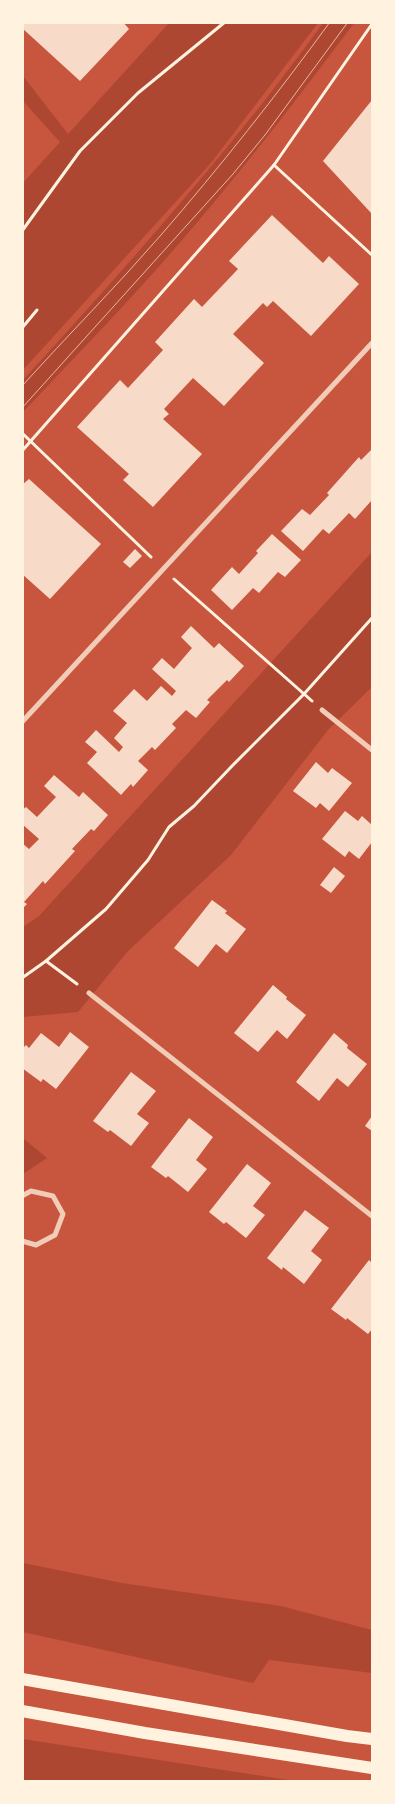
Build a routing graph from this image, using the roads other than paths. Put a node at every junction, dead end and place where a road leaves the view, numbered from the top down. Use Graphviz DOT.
graph roads {
  1 [pos="372,343"];
  2 [pos="322,710"];
  3 [pos="22,722"];
  4 [pos="372,750"];
  5 [pos="89,993"];
  6 [pos="22,1196"];
  7 [pos="372,1216"];
  8 [pos="22,1242"];
  9 [pos="22,1679"];
  10 [pos="22,1711"];
  11 [pos="372,1739"];
  12 [pos="372,1768"];
  1 -- 3 [label="street"];
  2 -- 4 [label="street"];
  5 -- 7 [label="street"];
  6 -- 8 [label="street"];
  9 -- 11 [label="main road"];
  10 -- 12 [label="main road"];
}
